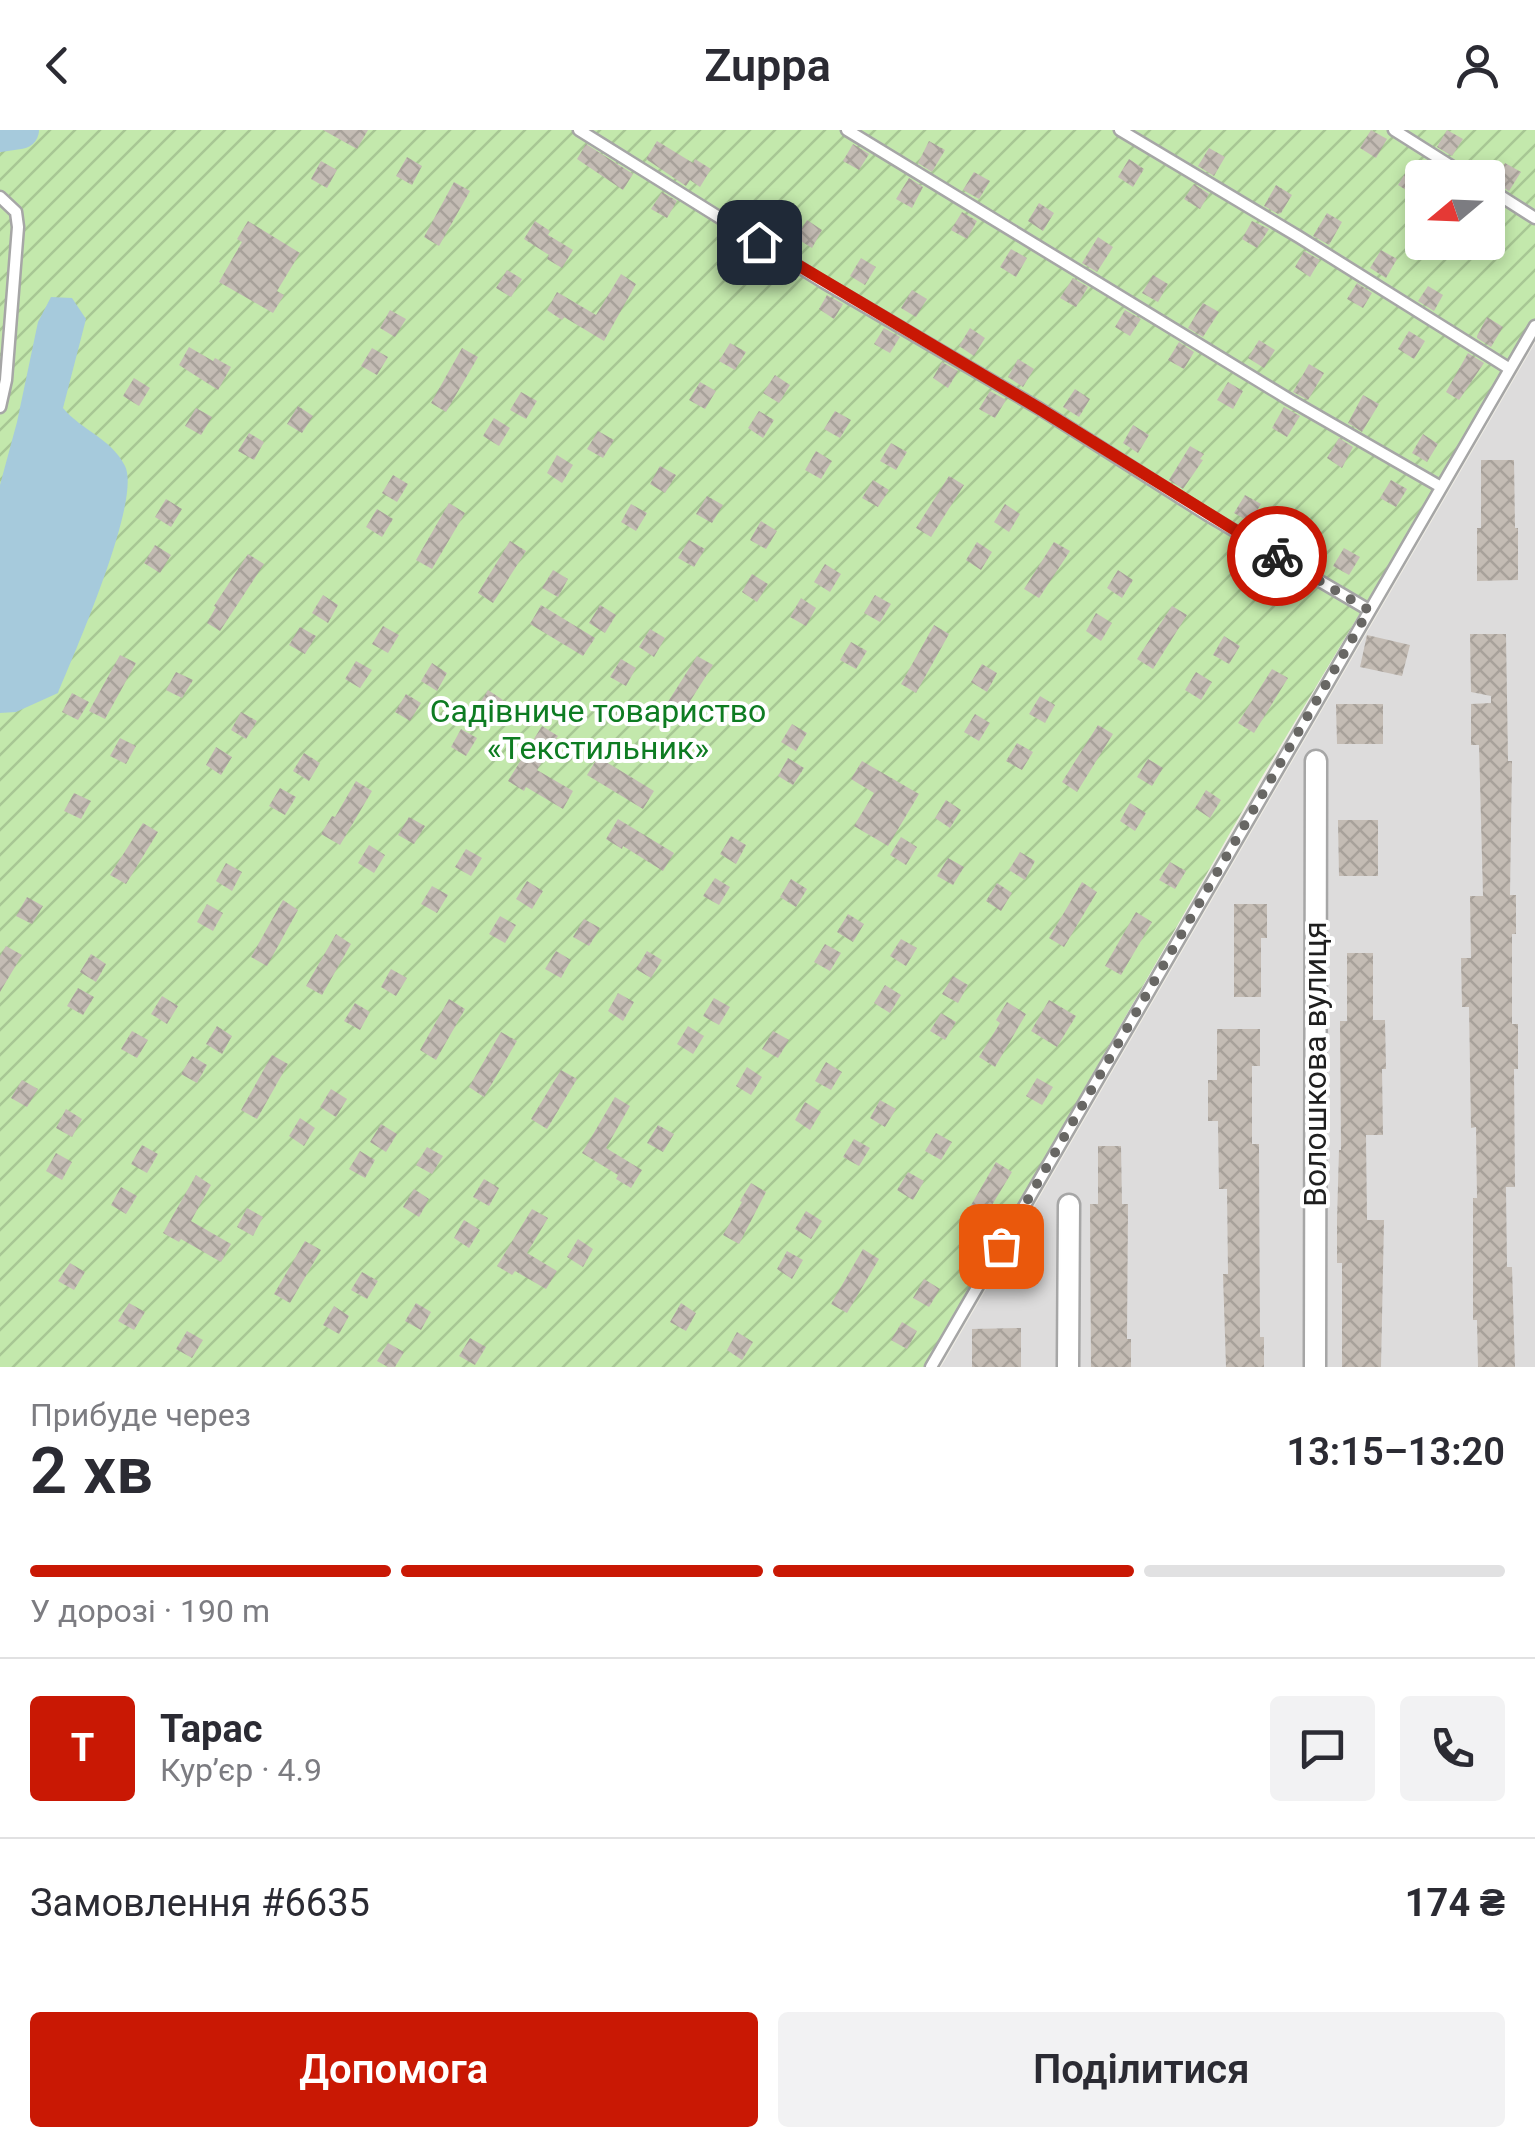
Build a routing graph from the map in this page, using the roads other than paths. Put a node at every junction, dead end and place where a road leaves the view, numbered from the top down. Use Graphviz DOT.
graph roads {
  1 [pos="579,130"];
  2 [pos="846,130"];
  3 [pos="1120,130"];
  4 [pos="1394,130"];
  5 [pos="1442,160"];
  6 [pos="0,197"];
  7 [pos="1505,199"];
  8 [pos="1535,218"];
  9 [pos="1535,326"];
  10 [pos="1510,369"];
  11 [pos="0,407"];
  12 [pos="1441,487"];
  13 [pos="1369,610"];
  14 [pos="1316,761"];
  15 [pos="1069,1205"];
  16 [pos="931,1367"];
  17 [pos="1068,1367"];
  18 [pos="1314,1367"];
  1 -- 13 [label="lane"];
  2 -- 12 [label="lane"];
  3 -- 10 [label="lane"];
  4 -- 5 [label="lane"];
  6 -- 11 [label="lane"];
  7 -- 8 [label="lane"];
  9 -- 10 [label="lane"];
  10 -- 12 [label="lane"];
  12 -- 13 [label="lane"];
  13 -- 16 [label="lane"];
  14 -- 18 [label="street, Волошкова вулиця"];
  15 -- 17 [label="street"];
}
